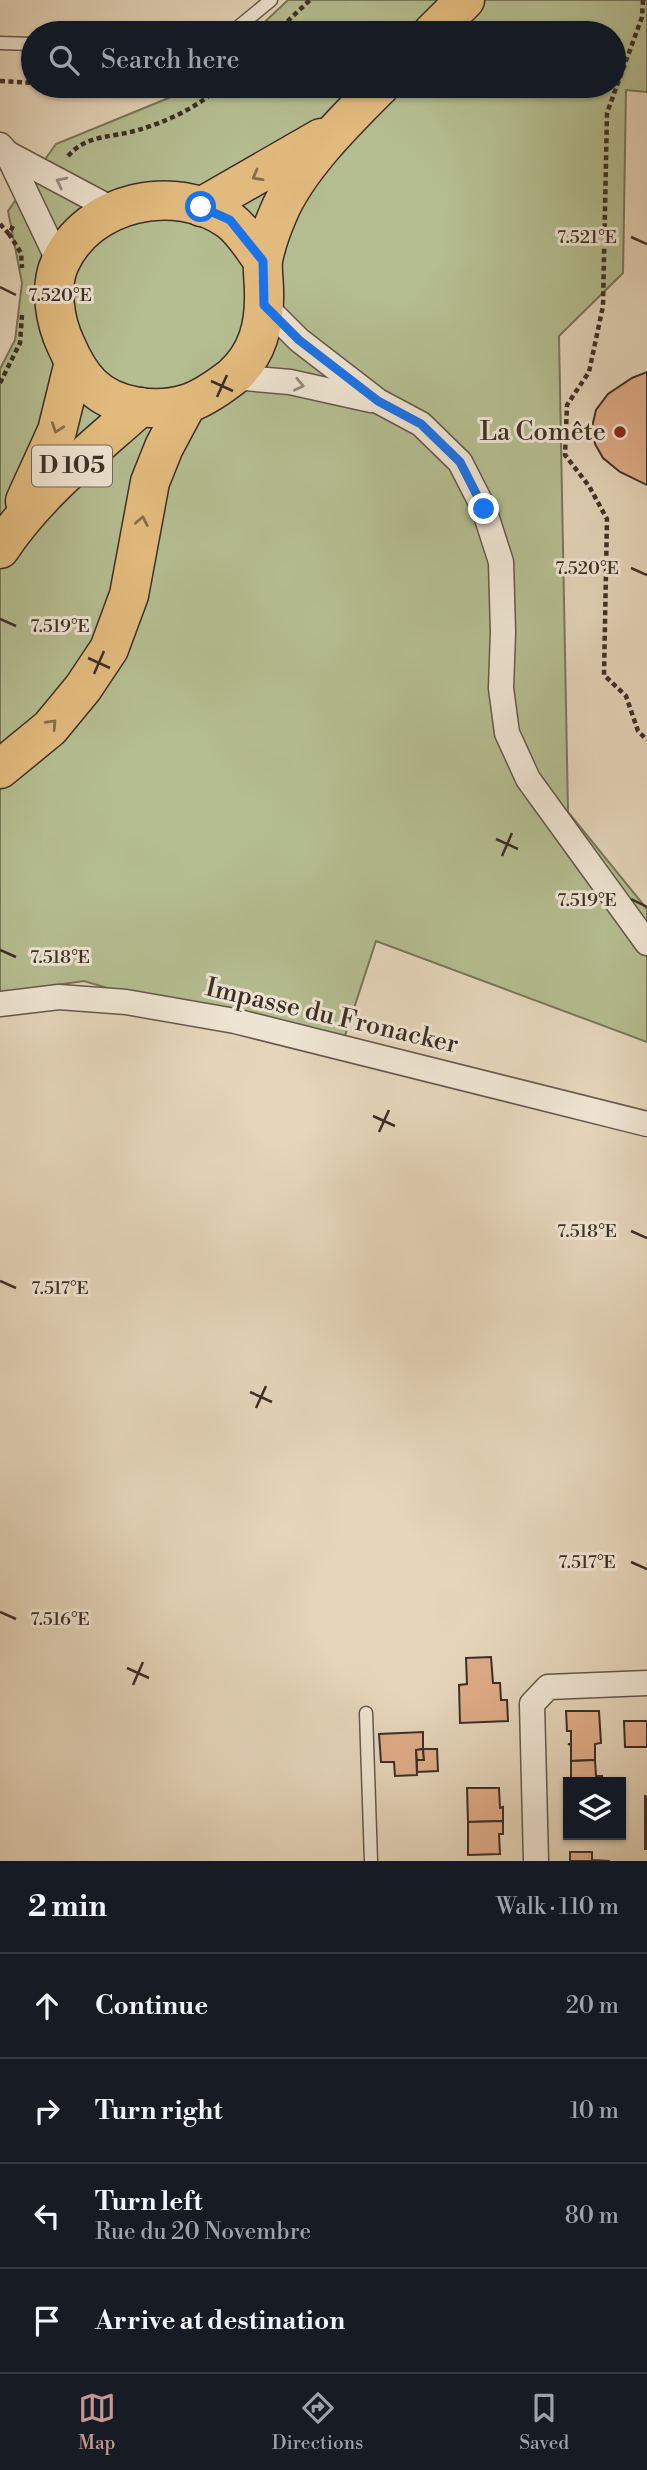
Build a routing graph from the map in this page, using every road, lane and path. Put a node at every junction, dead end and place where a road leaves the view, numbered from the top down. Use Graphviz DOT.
graph roads {
  1 [pos="271,0"];
  2 [pos="310,0"];
  3 [pos="465,0"];
  4 [pos="643,0"];
  5 [pos="246,21"];
  6 [pos="288,21"];
  7 [pos="444,21"];
  8 [pos="0,43"];
  9 [pos="21,44"];
  10 [pos="626,60"];
  11 [pos="0,81"];
  12 [pos="21,82"];
  13 [pos="205,98"];
  14 [pos="368,98"];
  15 [pos="612,98"];
  16 [pos="337,129"];
  17 [pos="4,149"];
  18 [pos="65,159"];
  19 [pos="201,207"];
  20 [pos="116,211"];
  21 [pos="15,221"];
  22 [pos="0,224"];
  23 [pos="9,234"];
  24 [pos="263,261"];
  25 [pos="60,264"];
  26 [pos="23,274"];
  27 [pos="264,305"];
  28 [pos="22,308"];
  29 [pos="74,362"];
  30 [pos="232,377"];
  31 [pos="0,383"];
  32 [pos="378,401"];
  33 [pos="187,404"];
  34 [pos="140,407"];
  35 [pos="5,541"];
  36 [pos="647,740"];
  37 [pos="0,769"];
  38 [pos="646,940"];
  39 [pos="0,1003"];
  40 [pos="647,1124"];
  41 [pos="647,1683"];
  42 [pos="366,1713"];
  43 [pos="371,1861"];
  44 [pos="536,1861"];
  1 -- 5 [label="lane"];
  2 -- 6 [label="path"];
  3 -- 7 [label="main road"];
  4 -- 10 [label="path"];
  8 -- 9 [label="lane"];
  11 -- 12 [label="path"];
  13 -- 18 [label="path"];
  14 -- 16 [label="main road"];
  15 -- 36 [label="path"];
  16 -- 19 [label="main road, one-way"];
  16 -- 24 [label="main road"];
  20 -- 17 [label="street, one-way"];
  17 -- 25 [label="street"];
  19 -- 20 [label="main road"];
  19 -- 24 [label="main road"];
  20 -- 25 [label="main road"];
  21 -- 23 [label="path"];
  22 -- 23 [label="path"];
  23 -- 26 [label="path"];
  24 -- 27 [label="main road"];
  25 -- 29 [label="main road"];
  27 -- 30 [label="main road"];
  27 -- 32 [label="street"];
  28 -- 31 [label="path"];
  29 -- 34 [label="main road"];
  29 -- 35 [label="main road, D 105, one-way"];
  30 -- 32 [label="street, one-way"];
  30 -- 33 [label="main road"];
  32 -- 38 [label="street"];
  33 -- 34 [label="main road"];
  37 -- 33 [label="main road, D 105, one-way"];
  34 -- 35 [label="main road, D 105"];
  39 -- 40 [label="street, Impasse du Fronacker"];
  41 -- 44 [label="street"];
  42 -- 43 [label="lane"];
}
